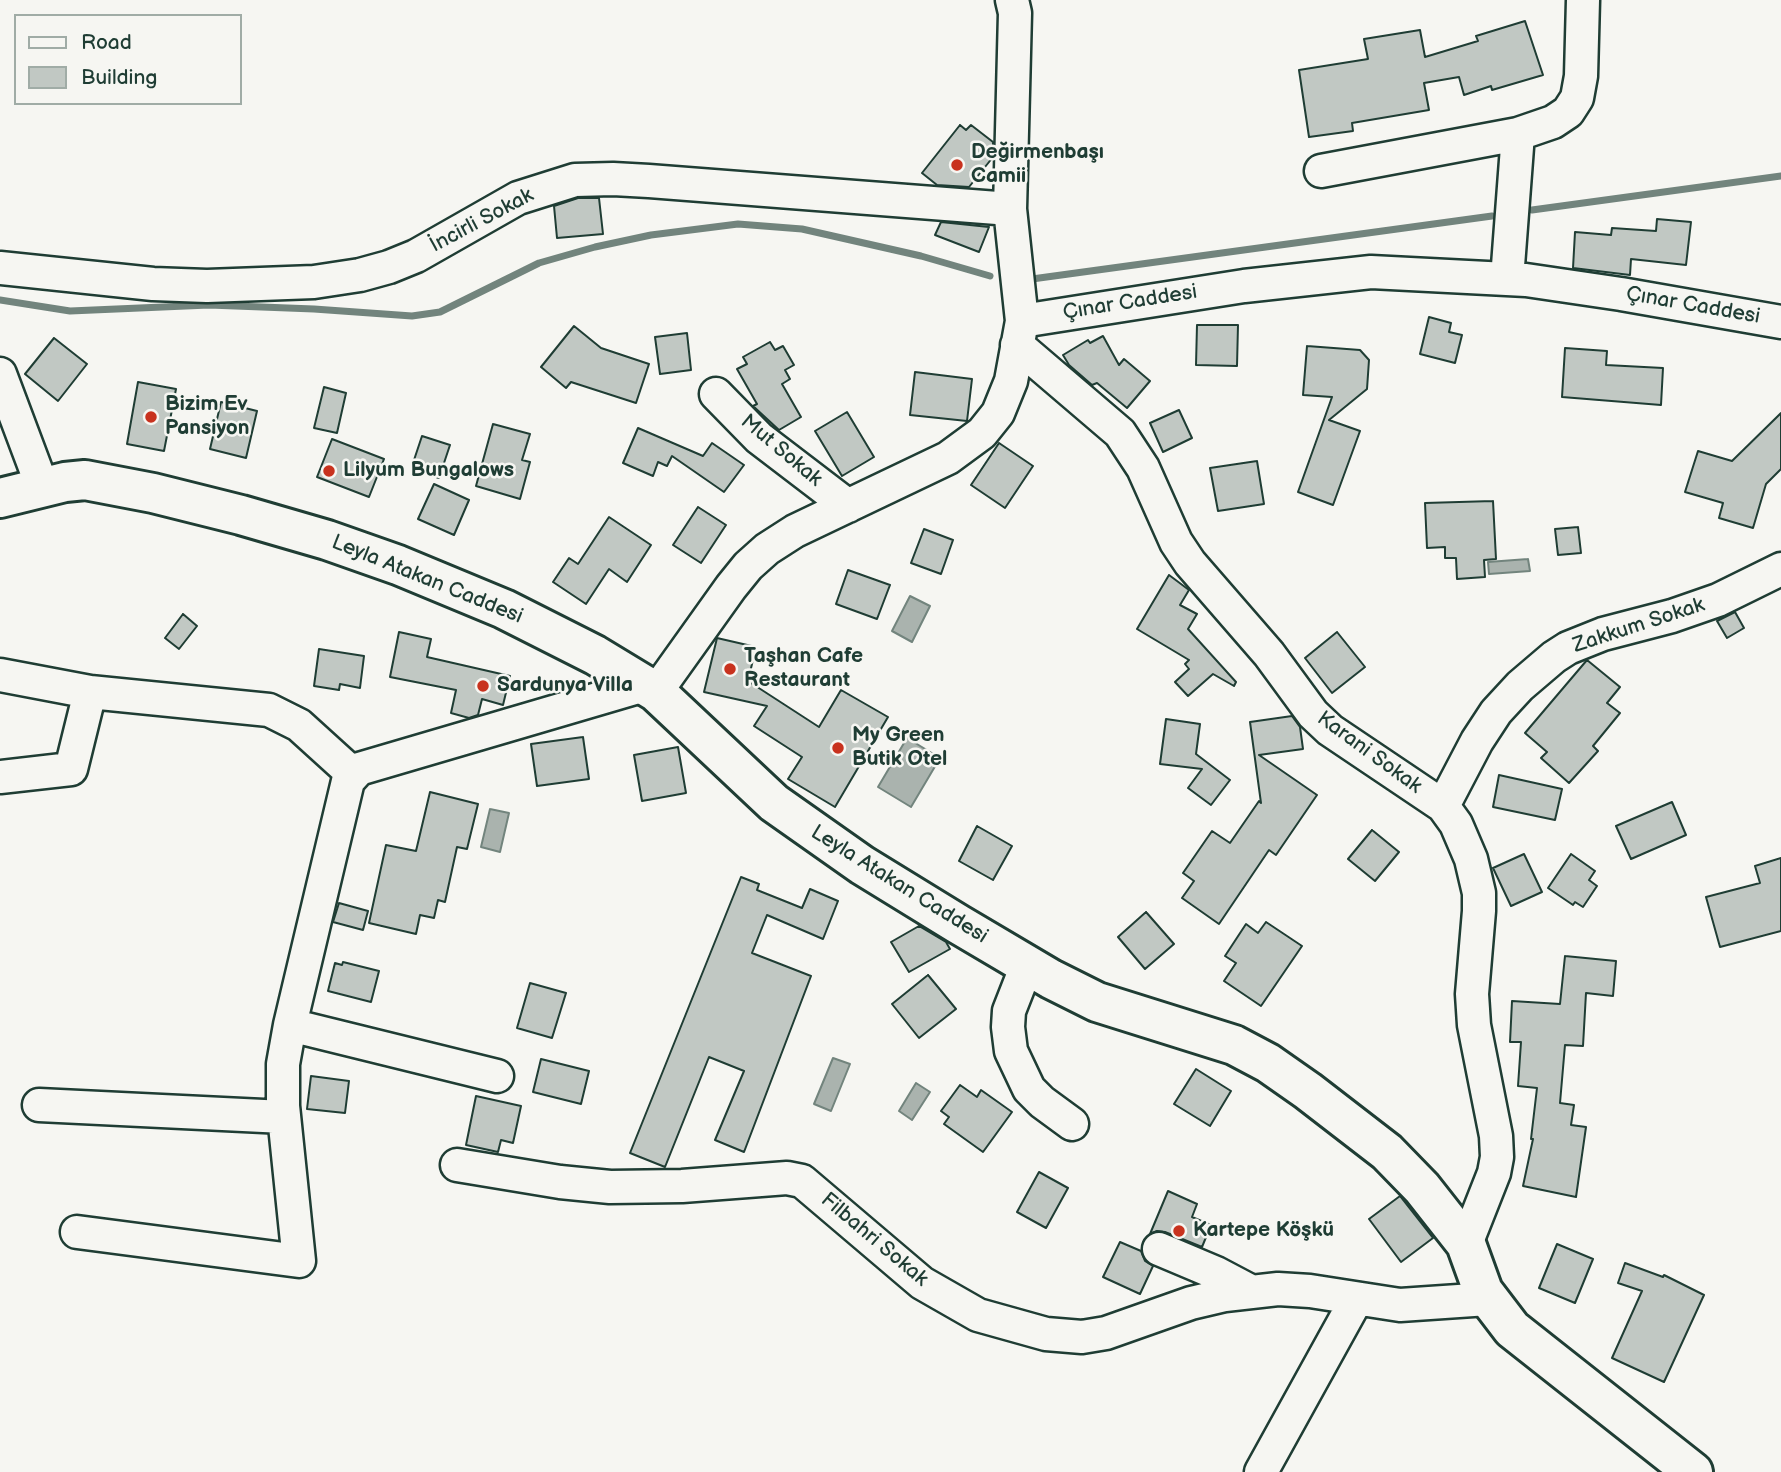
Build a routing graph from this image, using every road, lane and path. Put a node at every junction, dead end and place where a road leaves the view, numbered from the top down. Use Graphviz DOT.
graph roads {
  1 [pos="1012,0"];
  2 [pos="1583,0"];
  3 [pos="1518,134"];
  4 [pos="1321,171"];
  5 [pos="1010,209"];
  6 [pos="0,268"];
  7 [pos="1507,279"];
  8 [pos="1781,322"];
  9 [pos="1020,333"];
  10 [pos="0,374"];
  11 [pos="716,394"];
  12 [pos="42,486"];
  13 [pos="0,498"];
  14 [pos="848,506"];
  15 [pos="1781,569"];
  16 [pos="0,675"];
  17 [pos="651,688"];
  18 [pos="90,692"];
  19 [pos="353,774"];
  20 [pos="0,777"];
  21 [pos="1443,806"];
  22 [pos="1027,965"];
  23 [pos="290,1025"];
  24 [pos="498,1076"];
  25 [pos="39,1105"];
  26 [pos="284,1117"];
  27 [pos="1072,1124"];
  28 [pos="457,1165"];
  29 [pos="77,1233"];
  30 [pos="1466,1244"];
  31 [pos="1159,1249"];
  32 [pos="1252,1292"];
  33 [pos="1488,1298"];
  34 [pos="1356,1300"];
  35 [pos="1261,1472"];
  36 [pos="1693,1472"];
  1 -- 5 [label="street"];
  2 -- 3 [label="street"];
  3 -- 4 [label="street"];
  3 -- 7 [label="street"];
  5 -- 6 [label="street, İncirli Sokak"];
  5 -- 9 [label="street"];
  7 -- 8 [label="street, Çınar Caddesi"];
  7 -- 9 [label="street, Çınar Caddesi"];
  9 -- 14 [label="street"];
  9 -- 21 [label="street, Karani Sokak"];
  10 -- 12 [label="street"];
  11 -- 14 [label="street, Mut Sokak"];
  12 -- 13 [label="main road, Leyla Atakan Caddesi"];
  12 -- 17 [label="main road, Leyla Atakan Caddesi"];
  14 -- 17 [label="street"];
  15 -- 21 [label="street, Zakkum Sokak"];
  16 -- 18 [label="street"];
  17 -- 19 [label="street"];
  17 -- 22 [label="main road, Leyla Atakan Caddesi"];
  18 -- 19 [label="street"];
  18 -- 20 [label="street"];
  19 -- 23 [label="street"];
  21 -- 30 [label="street, Karani Sokak"];
  22 -- 27 [label="street"];
  22 -- 30 [label="main road, Leyla Atakan Caddesi"];
  23 -- 24 [label="street"];
  23 -- 26 [label="street"];
  25 -- 26 [label="street"];
  26 -- 29 [label="street"];
  28 -- 32 [label="street, Filbahri Sokak"];
  30 -- 33 [label="main road, Leyla Atakan Caddesi"];
  31 -- 32 [label="street"];
  32 -- 34 [label="street, Filbahri Sokak"];
  33 -- 34 [label="street, Filbahri Sokak"];
  33 -- 36 [label="main road, Leyla Atakan Caddesi"];
  34 -- 35 [label="street"];
}
